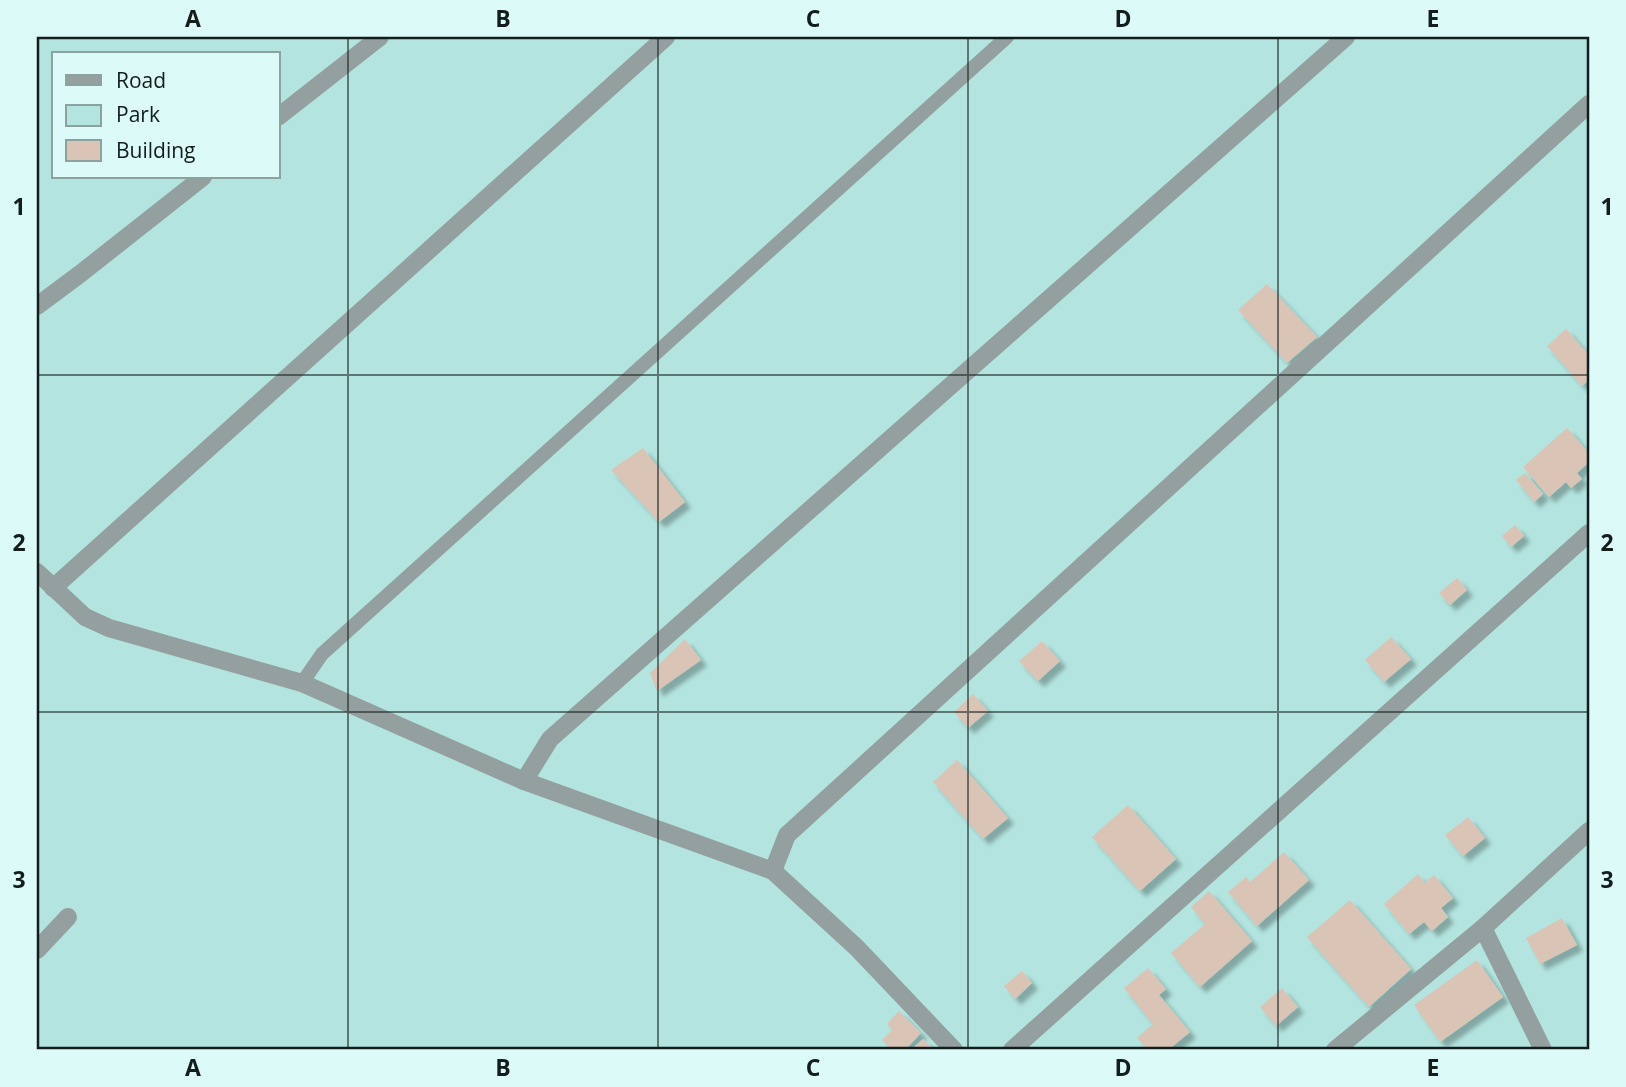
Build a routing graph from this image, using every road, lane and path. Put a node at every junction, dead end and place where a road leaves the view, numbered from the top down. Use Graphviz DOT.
graph roads {
  1 [pos="380,37"];
  2 [pos="666,37"];
  3 [pos="1007,37"];
  4 [pos="1346,37"];
  5 [pos="1589,104"];
  6 [pos="280,115"];
  7 [pos="202,178"];
  8 [pos="37,306"];
  9 [pos="1589,533"];
  10 [pos="37,572"];
  11 [pos="53,588"];
  12 [pos="302,683"];
  13 [pos="524,781"];
  14 [pos="1589,831"];
  15 [pos="773,871"];
  16 [pos="68,917"];
  17 [pos="1483,928"];
  18 [pos="37,950"];
  19 [pos="954,1050"];
  20 [pos="1012,1050"];
  21 [pos="1335,1050"];
  22 [pos="1543,1050"];
  1 -- 6 [label="street"];
  2 -- 11 [label="street"];
  3 -- 12 [label="lane"];
  4 -- 13 [label="street"];
  5 -- 15 [label="street"];
  7 -- 8 [label="street"];
  9 -- 20 [label="street"];
  10 -- 11 [label="street"];
  11 -- 12 [label="street"];
  12 -- 13 [label="street"];
  13 -- 15 [label="street"];
  14 -- 17 [label="street"];
  15 -- 19 [label="street"];
  16 -- 18 [label="street"];
  17 -- 21 [label="street"];
  17 -- 22 [label="street"];
}
